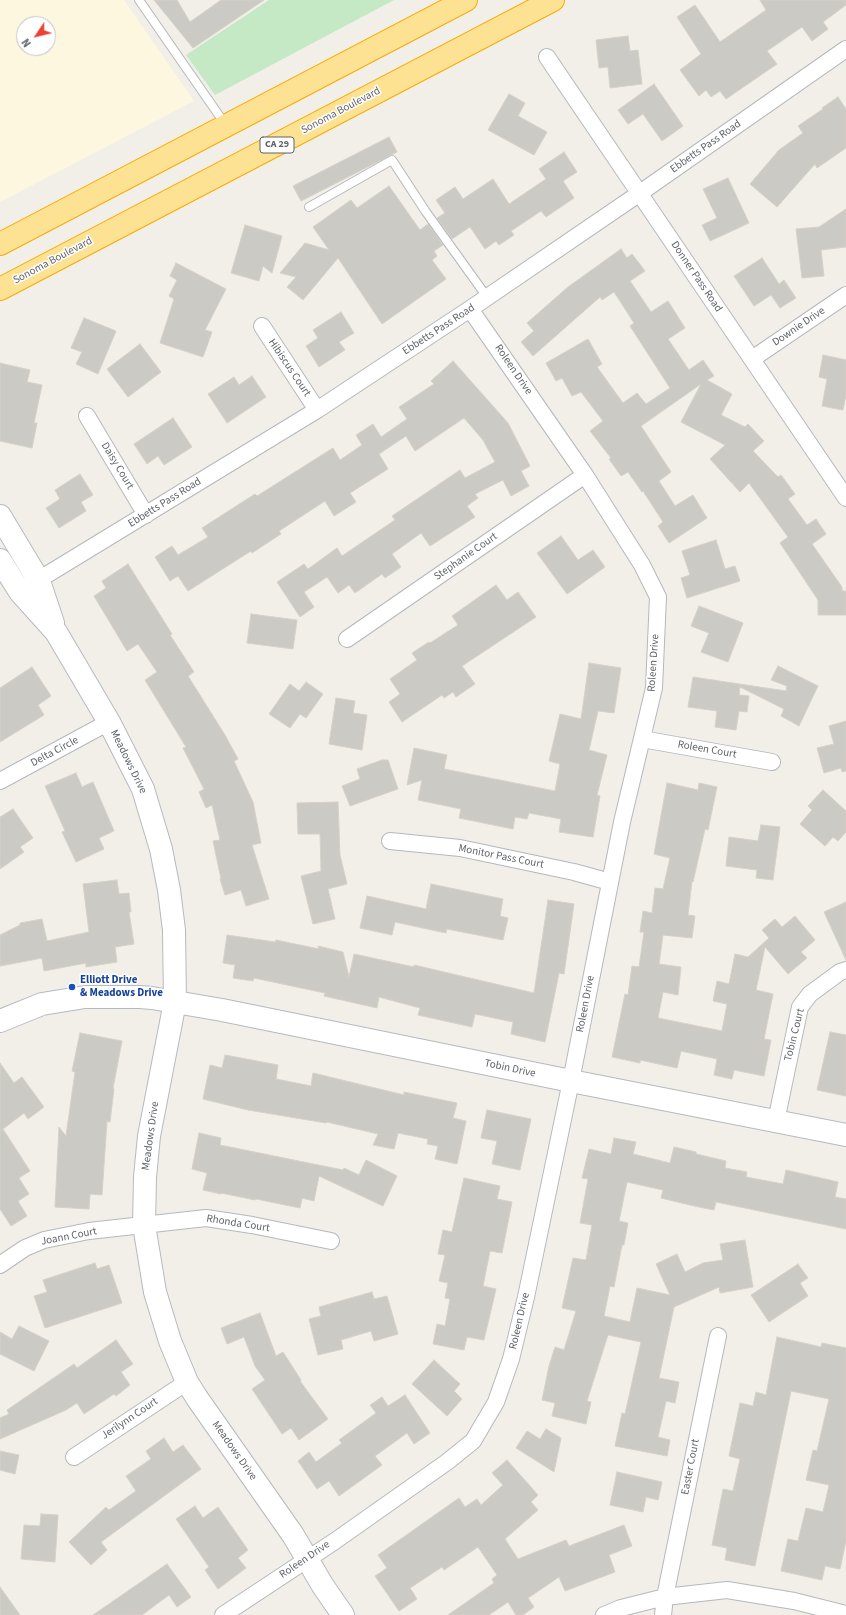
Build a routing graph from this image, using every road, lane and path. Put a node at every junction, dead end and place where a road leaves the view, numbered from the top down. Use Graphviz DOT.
graph roads {
  1 [pos="139,0"];
  2 [pos="466,0"];
  3 [pos="553,0"];
  4 [pos="846,49"];
  5 [pos="547,57"];
  6 [pos="226,126"];
  7 [pos="640,193"];
  8 [pos="309,207"];
  9 [pos="0,244"];
  10 [pos="0,289"];
  11 [pos="846,295"];
  12 [pos="487,297"];
  13 [pos="470,309"];
  14 [pos="262,326"];
  15 [pos="752,359"];
  16 [pos="317,410"];
  17 [pos="87,416"];
  18 [pos="585,475"];
  19 [pos="846,498"];
  20 [pos="146,515"];
  21 [pos="0,516"];
  22 [pos="0,560"];
  23 [pos="39,581"];
  24 [pos="20,592"];
  25 [pos="56,632"];
  26 [pos="347,639"];
  27 [pos="109,722"];
  28 [pos="642,739"];
  29 [pos="772,762"];
  30 [pos="0,782"];
  31 [pos="390,841"];
  32 [pos="610,882"];
  33 [pos="846,970"];
  34 [pos="174,1002"];
  35 [pos="0,1021"];
  36 [pos="571,1081"];
  37 [pos="776,1121"];
  38 [pos="846,1135"];
  39 [pos="144,1225"];
  40 [pos="331,1241"];
  41 [pos="0,1265"];
  42 [pos="718,1336"];
  43 [pos="188,1382"];
  44 [pos="74,1457"];
  45 [pos="307,1559"];
  46 [pos="665,1597"];
  47 [pos="846,1614"];
  48 [pos="223,1615"];
  49 [pos="343,1615"];
  50 [pos="604,1615"];
  51 [pos="663,1615"];
  1 -- 6 [label="lane"];
  2 -- 6 [label="highway"];
  3 -- 10 [label="highway, Sonoma Boulevard / CA 29"];
  4 -- 7 [label="street, Ebbetts Pass Road"];
  5 -- 7 [label="street, Donner Pass Road"];
  6 -- 9 [label="highway"];
  7 -- 12 [label="street, Ebbetts Pass Road"];
  7 -- 15 [label="street, Donner Pass Road"];
  8 -- 12 [label="lane"];
  11 -- 15 [label="street, Downie Drive"];
  12 -- 13 [label="street, Ebbetts Pass Road"];
  13 -- 16 [label="street, Ebbetts Pass Road"];
  13 -- 18 [label="street, Roleen Drive"];
  14 -- 16 [label="street, Hibiscus Court"];
  15 -- 19 [label="street, Donner Pass Road"];
  16 -- 20 [label="street, Ebbetts Pass Road"];
  17 -- 20 [label="street, Daisy Court"];
  18 -- 26 [label="street, Stephanie Court"];
  18 -- 28 [label="street, Roleen Drive"];
  20 -- 23 [label="street, Ebbetts Pass Road"];
  21 -- 23 [label="street, Meadows Drive"];
  22 -- 24 [label="street, Meadows Drive"];
  23 -- 24 [label="street, Ebbetts Pass Road"];
  23 -- 25 [label="street, Meadows Drive"];
  24 -- 25 [label="street, Meadows Drive"];
  25 -- 27 [label="street, Meadows Drive"];
  27 -- 30 [label="street, Delta Circle"];
  27 -- 34 [label="street, Meadows Drive"];
  28 -- 29 [label="street, Roleen Court"];
  28 -- 32 [label="street, Roleen Drive"];
  31 -- 32 [label="street, Monitor Pass Court"];
  32 -- 36 [label="street, Roleen Drive"];
  33 -- 37 [label="street, Tobin Court"];
  34 -- 35 [label="street, Tobin Drive"];
  34 -- 36 [label="street, Tobin Drive"];
  34 -- 39 [label="street, Meadows Drive"];
  36 -- 37 [label="street, Tobin Drive"];
  36 -- 45 [label="street, Roleen Drive"];
  37 -- 38 [label="street, Tobin Drive"];
  39 -- 40 [label="street, Rhonda Court"];
  39 -- 41 [label="street, Joann Court"];
  39 -- 43 [label="street, Meadows Drive"];
  42 -- 46 [label="street, Easter Court"];
  43 -- 44 [label="street, Jerilynn Court"];
  43 -- 45 [label="street, Meadows Drive"];
  45 -- 48 [label="street, Roleen Drive"];
  45 -- 49 [label="street, Meadows Drive"];
  46 -- 47 [label="street"];
  46 -- 50 [label="street"];
  46 -- 51 [label="street, Easter Court"];
}
